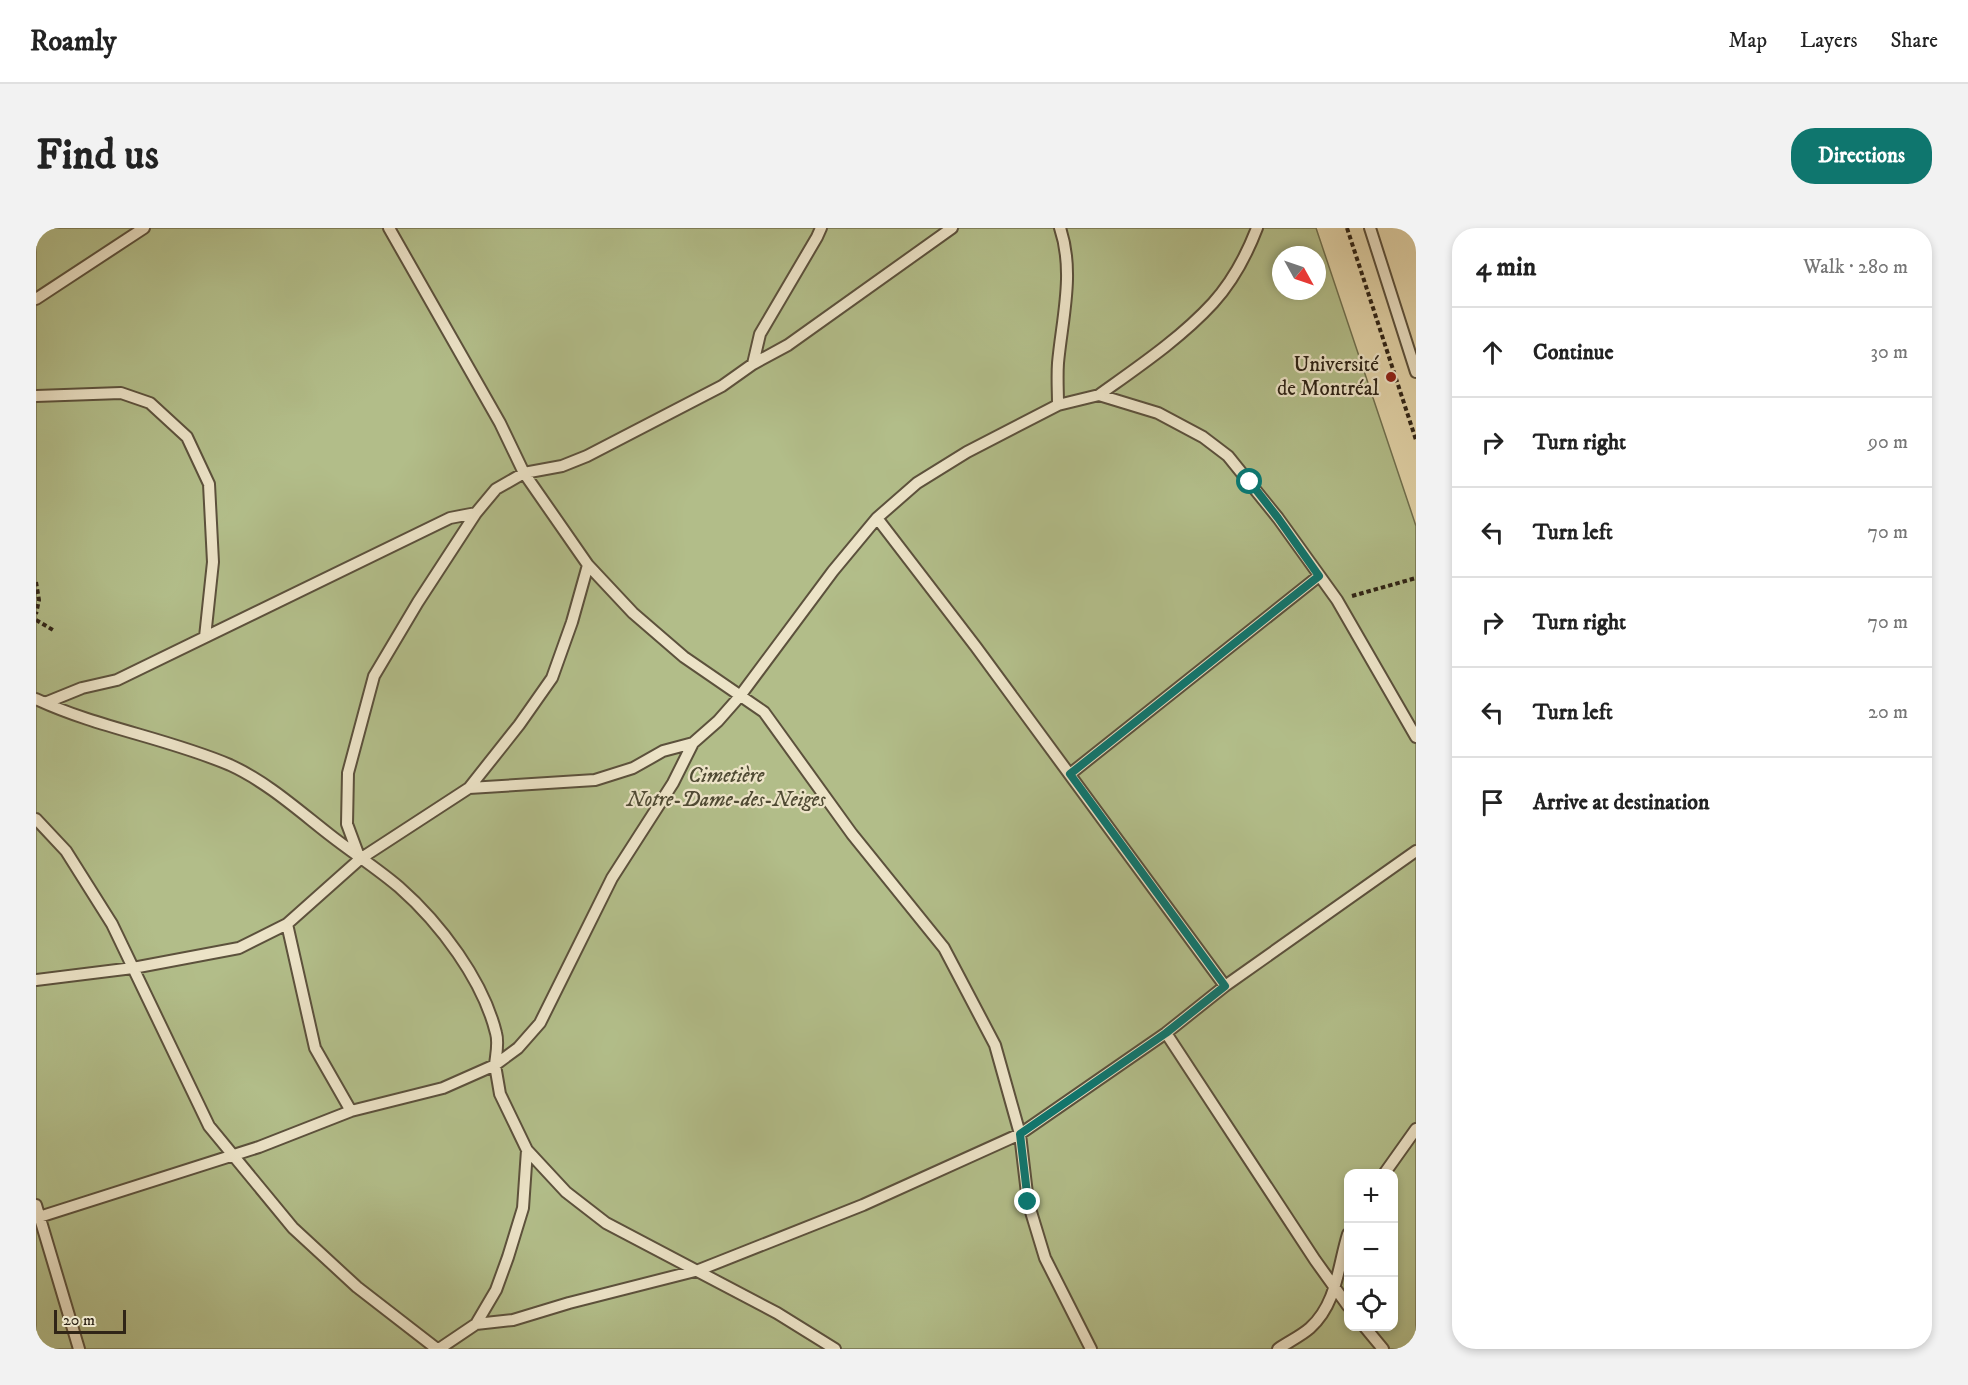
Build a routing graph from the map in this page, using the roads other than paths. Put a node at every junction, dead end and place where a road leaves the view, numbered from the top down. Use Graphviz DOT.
graph roads {
  1 [pos="144,228"];
  2 [pos="389,228"];
  3 [pos="821,228"];
  4 [pos="952,228"];
  5 [pos="1060,228"];
  6 [pos="1257,228"];
  7 [pos="1370,228"];
  8 [pos="36,299"];
  9 [pos="753,364"];
  10 [pos="1416,372"];
  11 [pos="1099,395"];
  12 [pos="36,396"];
  13 [pos="1058,405"];
  14 [pos="524,472"];
  15 [pos="477,513"];
  16 [pos="877,518"];
  17 [pos="588,565"];
  18 [pos="1319,576"];
  19 [pos="205,637"];
  20 [pos="740,696"];
  21 [pos="40,701"];
  22 [pos="1416,737"];
  23 [pos="693,743"];
  24 [pos="1070,774"];
  25 [pos="469,788"];
  26 [pos="36,819"];
  27 [pos="1416,851"];
  28 [pos="360,859"];
  29 [pos="287,924"];
  30 [pos="133,968"];
  31 [pos="36,980"];
  32 [pos="1225,986"];
  33 [pos="1166,1033"];
  34 [pos="495,1065"];
  35 [pos="351,1111"];
  36 [pos="1416,1129"];
  37 [pos="1020,1134"];
  38 [pos="527,1150"];
  39 [pos="232,1156"];
  40 [pos="1387,1169"];
  41 [pos="36,1205"];
  42 [pos="38,1218"];
  43 [pos="1344,1251"];
  44 [pos="699,1270"];
  45 [pos="1335,1289"];
  46 [pos="1344,1300"];
  47 [pos="476,1324"];
  48 [pos="1368,1331"];
  49 [pos="79,1349"];
  50 [pos="438,1349"];
  51 [pos="835,1349"];
  52 [pos="1091,1349"];
  53 [pos="1278,1349"];
  54 [pos="1383,1349"];
  1 -- 8 [label="lane"];
  2 -- 14 [label="lane"];
  3 -- 9 [label="lane"];
  4 -- 9 [label="lane"];
  5 -- 13 [label="lane"];
  6 -- 11 [label="lane"];
  7 -- 10 [label="lane"];
  9 -- 14 [label="lane"];
  11 -- 13 [label="lane"];
  11 -- 18 [label="lane"];
  12 -- 19 [label="lane"];
  13 -- 16 [label="lane"];
  14 -- 15 [label="lane"];
  14 -- 17 [label="lane"];
  15 -- 19 [label="lane"];
  15 -- 28 [label="lane"];
  16 -- 20 [label="lane"];
  16 -- 24 [label="lane"];
  17 -- 20 [label="lane"];
  17 -- 25 [label="lane"];
  18 -- 22 [label="lane"];
  18 -- 24 [label="lane"];
  19 -- 21 [label="lane"];
  20 -- 23 [label="lane"];
  20 -- 37 [label="lane"];
  21 -- 28 [label="lane"];
  23 -- 25 [label="lane"];
  23 -- 34 [label="lane"];
  24 -- 32 [label="lane"];
  25 -- 28 [label="lane"];
  26 -- 30 [label="lane"];
  27 -- 32 [label="lane"];
  28 -- 29 [label="lane"];
  28 -- 34 [label="lane"];
  29 -- 30 [label="lane"];
  29 -- 35 [label="lane"];
  30 -- 31 [label="lane"];
  30 -- 39 [label="lane"];
  32 -- 33 [label="lane"];
  33 -- 37 [label="lane"];
  33 -- 45 [label="lane"];
  34 -- 35 [label="lane"];
  34 -- 38 [label="lane"];
  35 -- 39 [label="lane"];
  36 -- 40 [label="lane"];
  37 -- 44 [label="lane"];
  37 -- 52 [label="lane"];
  38 -- 44 [label="lane"];
  38 -- 47 [label="lane"];
  39 -- 42 [label="lane"];
  39 -- 50 [label="lane"];
  41 -- 42 [label="lane"];
  42 -- 49 [label="lane"];
  43 -- 45 [label="lane"];
  44 -- 47 [label="lane"];
  44 -- 51 [label="lane"];
  45 -- 46 [label="lane"];
  45 -- 53 [label="lane"];
  47 -- 50 [label="lane"];
  48 -- 54 [label="lane"];
}
